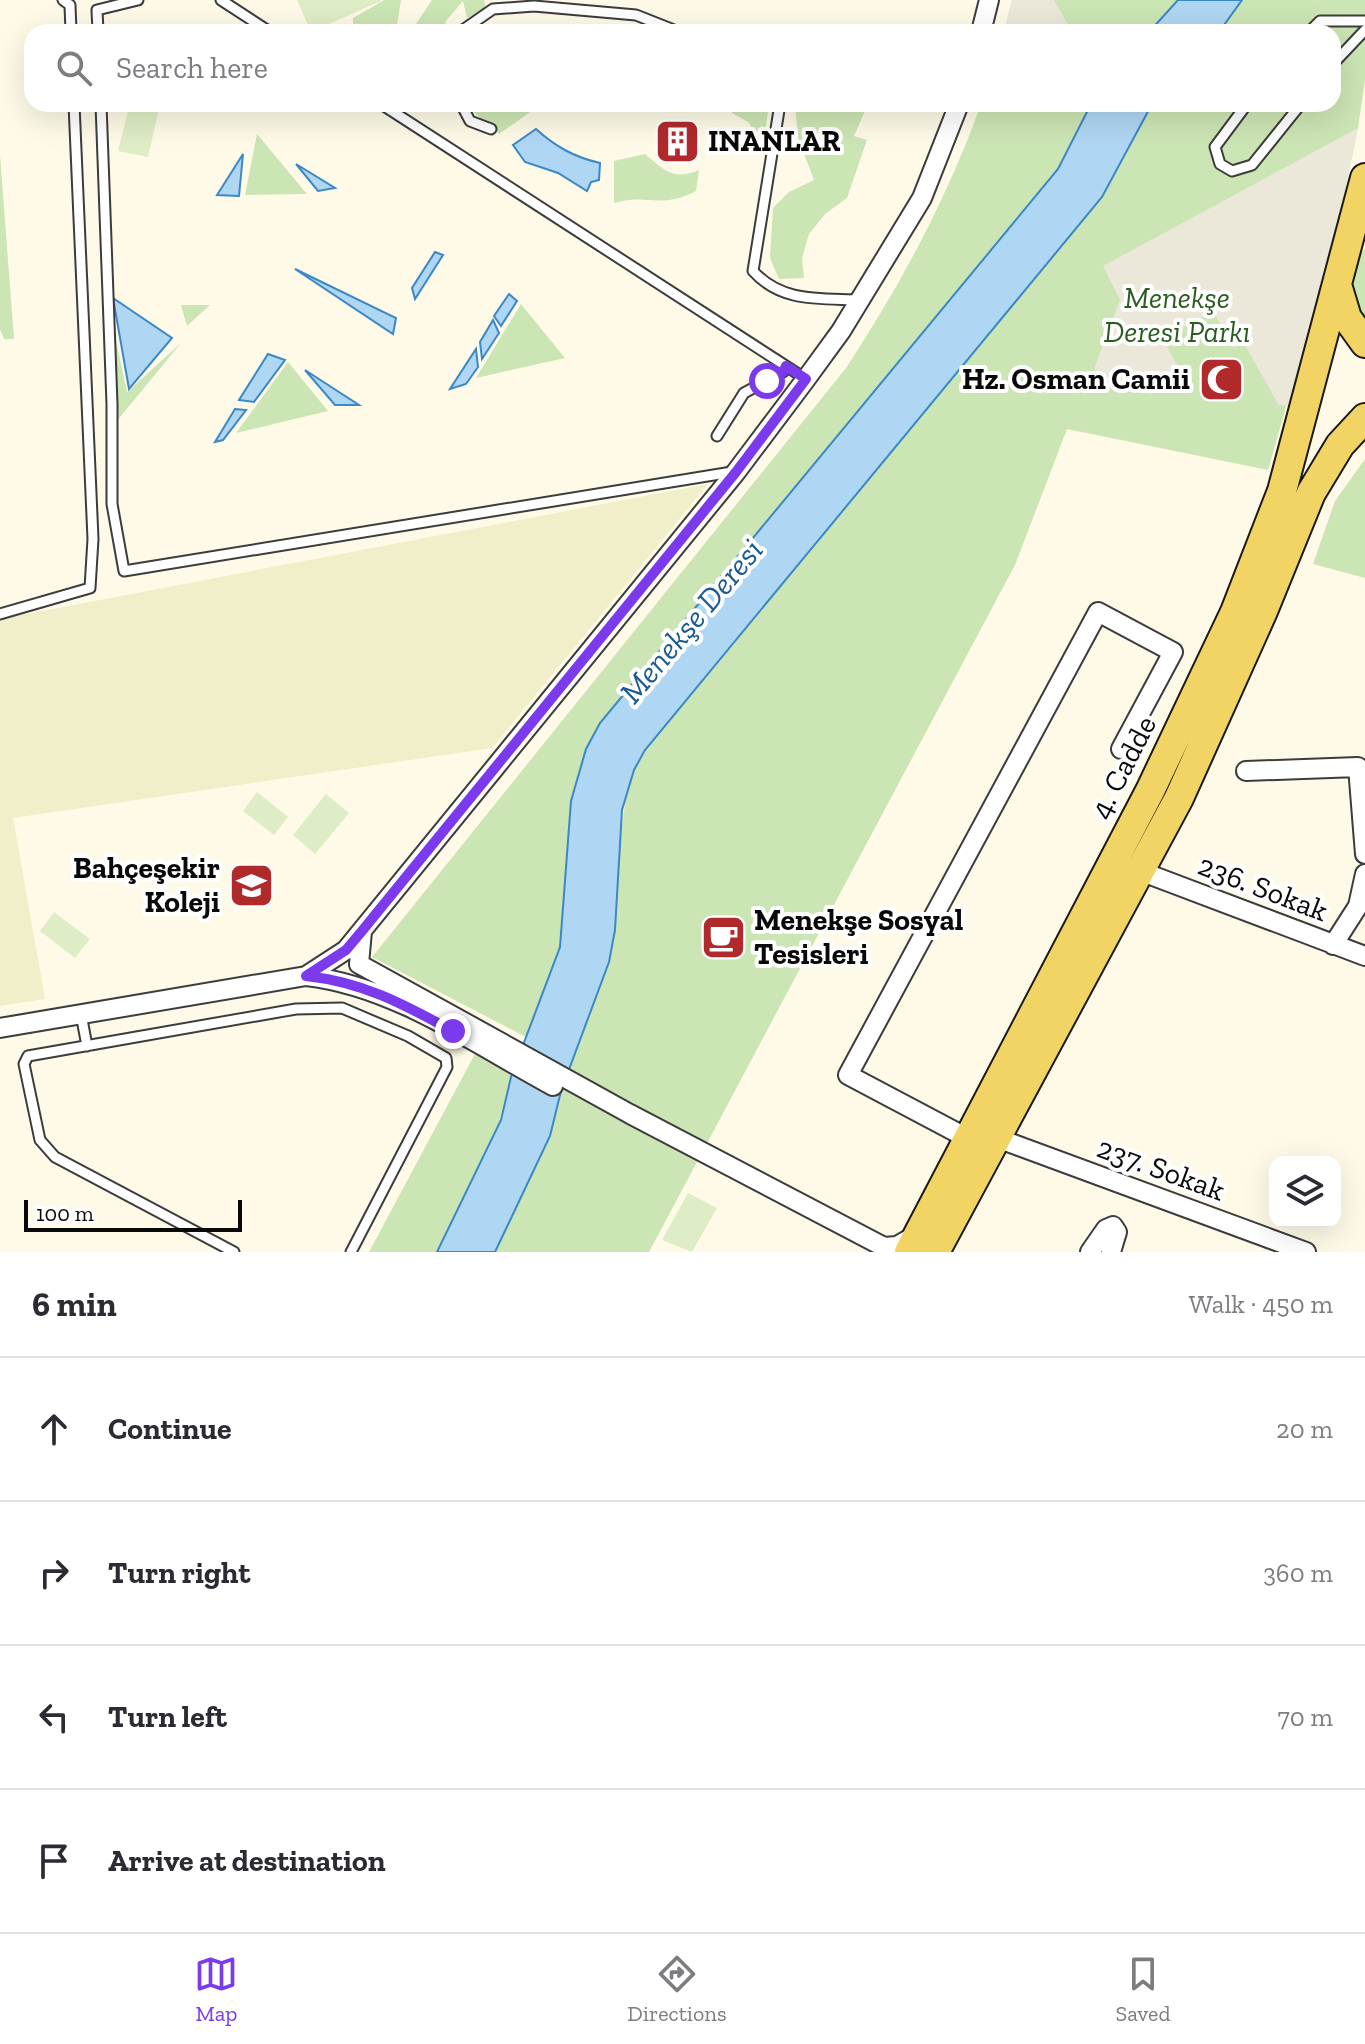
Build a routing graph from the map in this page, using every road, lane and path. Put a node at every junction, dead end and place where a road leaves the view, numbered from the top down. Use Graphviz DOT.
graph roads {
  1 [pos="63,0"];
  2 [pos="138,0"];
  3 [pos="221,0"];
  4 [pos="989,0"];
  5 [pos="1365,21"];
  6 [pos="71,24"];
  7 [pos="98,24"];
  8 [pos="258,24"];
  9 [pos="471,24"];
  10 [pos="659,24"];
  11 [pos="983,24"];
  12 [pos="1317,24"];
  13 [pos="1365,30"];
  14 [pos="1341,56"];
  15 [pos="74,112"];
  16 [pos="101,112"];
  17 [pos="393,112"];
  18 [pos="465,112"];
  19 [pos="779,112"];
  20 [pos="956,112"];
  21 [pos="1241,112"];
  22 [pos="1295,112"];
  23 [pos="491,129"];
  24 [pos="1365,178"];
  25 [pos="1357,238"];
  26 [pos="1338,287"];
  27 [pos="860,300"];
  28 [pos="1365,343"];
  29 [pos="786,366"];
  30 [pos="806,379"];
  31 [pos="1365,418"];
  32 [pos="717,436"];
  33 [pos="736,472"];
  34 [pos="0,614"];
  35 [pos="1121,749"];
  36 [pos="1246,771"];
  37 [pos="1365,845"];
  38 [pos="1365,854"];
  39 [pos="1140,871"];
  40 [pos="1365,874"];
  41 [pos="362,931"];
  42 [pos="1333,945"];
  43 [pos="1365,956"];
  44 [pos="327,962"];
  45 [pos="359,964"];
  46 [pos="306,976"];
  47 [pos="81,1014"];
  48 [pos="0,1028"];
  49 [pos="87,1046"];
  50 [pos="505,1052"];
  51 [pos="588,1098"];
  52 [pos="983,1138"];
  53 [pos="921,1246"];
  54 [pos="234,1252"];
  55 [pos="351,1252"];
  56 [pos="873,1252"];
  57 [pos="1090,1252"];
  58 [pos="1111,1252"];
  59 [pos="1306,1252"];
  1 -- 6 [label="lane"];
  2 -- 7 [label="lane"];
  3 -- 8 [label="lane"];
  4 -- 11 [label="street"];
  5 -- 12 [label="lane"];
  9 -- 10 [label="lane"];
  13 -- 14 [label="lane"];
  15 -- 34 [label="lane"];
  16 -- 33 [label="lane"];
  17 -- 29 [label="lane"];
  18 -- 23 [label="lane"];
  19 -- 27 [label="lane"];
  20 -- 27 [label="street"];
  21 -- 22 [label="lane"];
  24 -- 25 [label="main road"];
  25 -- 26 [label="main road, 4. Cadde"];
  26 -- 28 [label="main road"];
  26 -- 52 [label="main road, 4. Cadde"];
  27 -- 30 [label="street"];
  29 -- 30 [label="lane"];
  29 -- 32 [label="lane"];
  30 -- 33 [label="street"];
  31 -- 39 [label="main road, 4. Cadde"];
  33 -- 41 [label="street"];
  35 -- 52 [label="street, 237. Sokak"];
  36 -- 37 [label="street"];
  37 -- 38 [label="street"];
  39 -- 42 [label="street, 236. Sokak"];
  39 -- 52 [label="main road, 4. Cadde"];
  40 -- 42 [label="street"];
  41 -- 44 [label="street"];
  41 -- 45 [label="street"];
  42 -- 43 [label="street, 236. Sokak"];
  44 -- 45 [label="street"];
  44 -- 46 [label="street"];
  45 -- 50 [label="street"];
  46 -- 47 [label="street"];
  46 -- 50 [label="street"];
  47 -- 48 [label="street"];
  47 -- 49 [label="lane"];
  49 -- 54 [label="lane"];
  49 -- 55 [label="lane"];
  50 -- 51 [label="street"];
  51 -- 53 [label="street"];
  51 -- 56 [label="street"];
  52 -- 53 [label="main road, 4. Cadde"];
  52 -- 59 [label="street, 237. Sokak"];
  57 -- 58 [label="street"];
}
